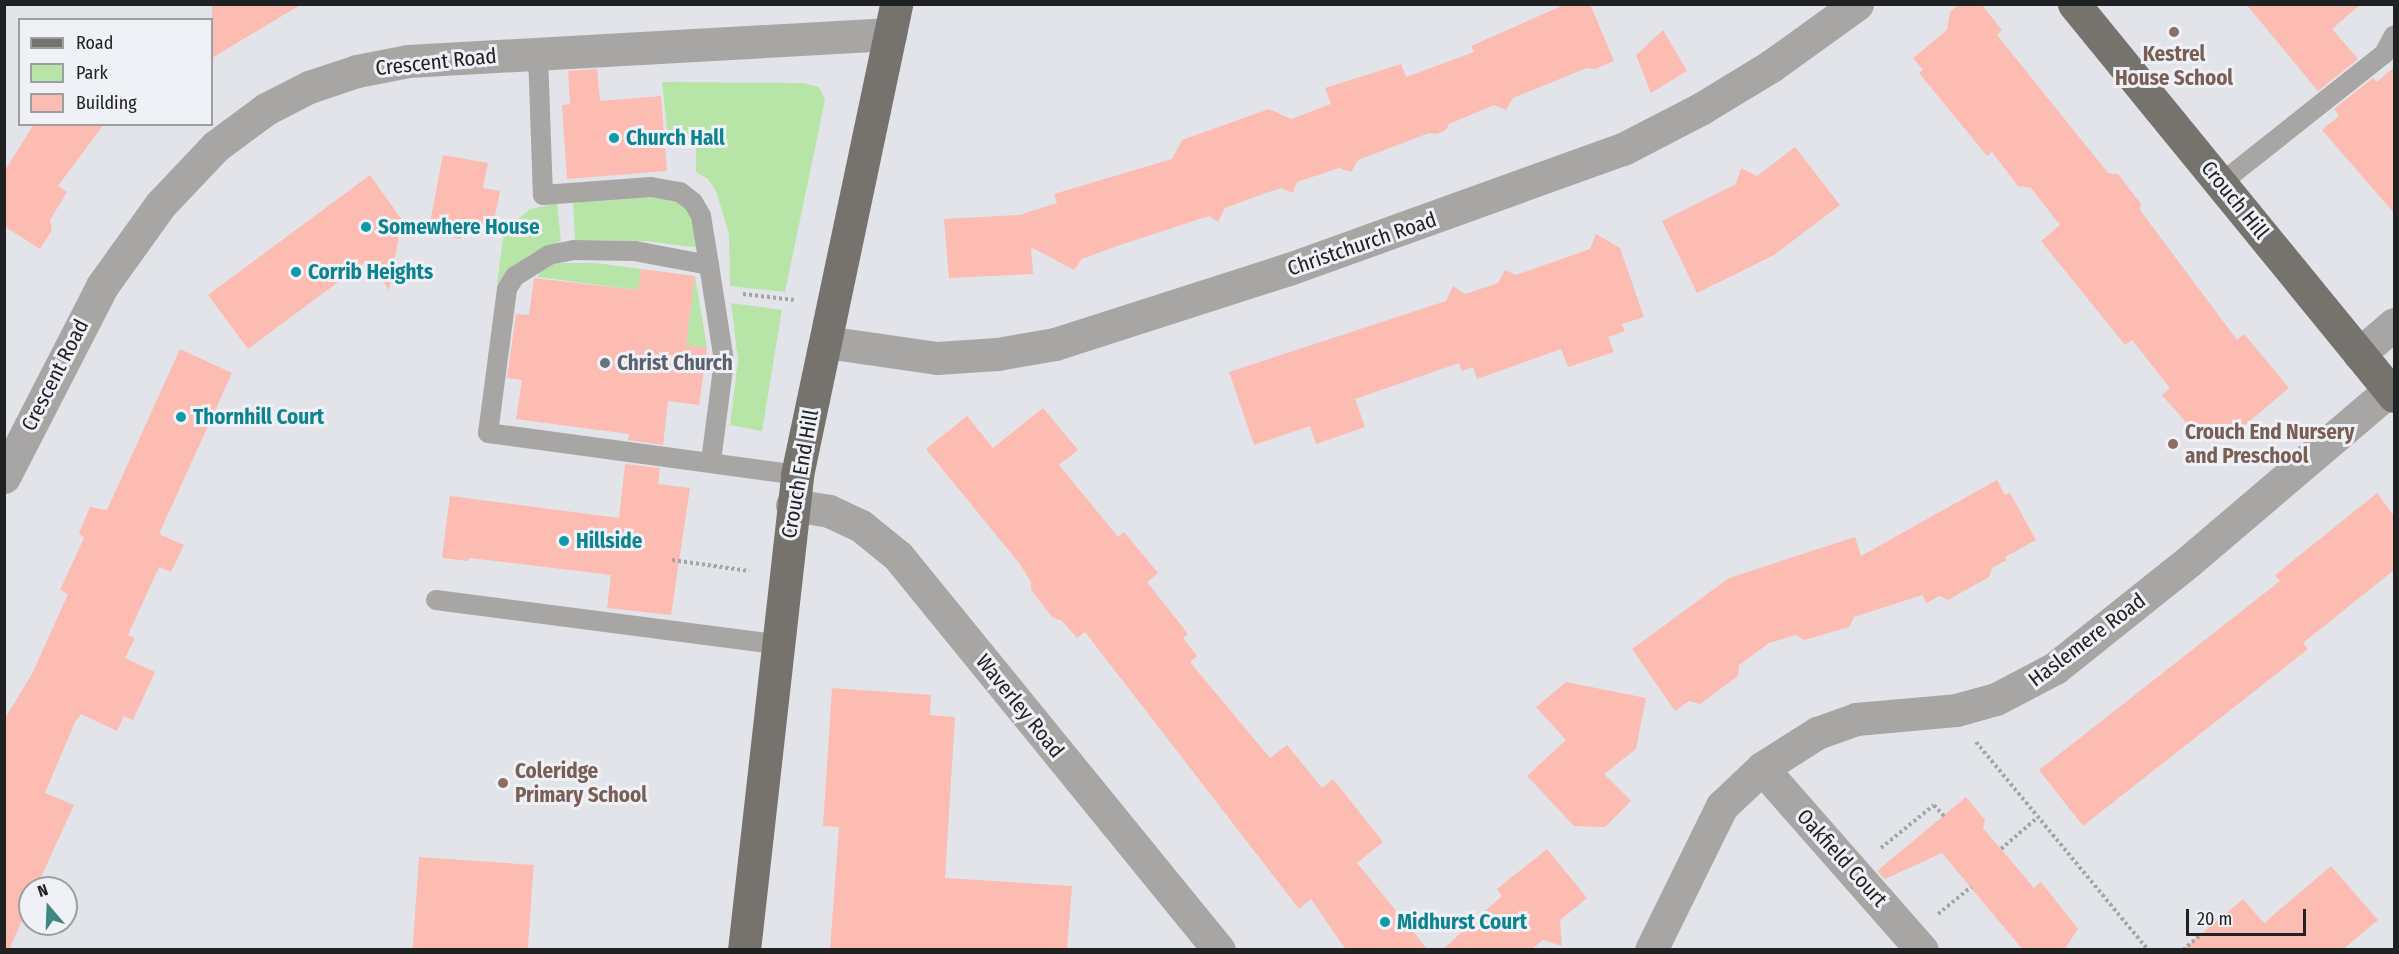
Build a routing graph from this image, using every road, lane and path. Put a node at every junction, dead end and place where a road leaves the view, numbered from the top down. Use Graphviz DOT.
graph roads {
  1 [pos="1857,4"];
  2 [pos="2074,4"];
  3 [pos="893,19"];
  4 [pos="2394,35"];
  5 [pos="538,54"];
  6 [pos="2221,183"];
  7 [pos="709,265"];
  8 [pos="713,291"];
  9 [pos="835,304"];
  10 [pos="2394,324"];
  11 [pos="826,342"];
  12 [pos="2359,354"];
  13 [pos="2392,393"];
  14 [pos="711,461"];
  15 [pos="4,477"];
  16 [pos="794,490"];
  17 [pos="672,560"];
  18 [pos="784,575"];
  19 [pos="436,600"];
  20 [pos="776,644"];
  21 [pos="1956,710"];
  22 [pos="1762,768"];
  23 [pos="1944,816"];
  24 [pos="2037,818"];
  25 [pos="2001,849"];
  26 [pos="1853,871"];
  27 [pos="2200,935"];
  28 [pos="2146,949"];
  29 [pos="744,950"];
  30 [pos="1219,950"];
  31 [pos="1651,950"];
  32 [pos="1922,950"];
  33 [pos="2183,950"];
  1 -- 11 [label="street, Christchurch Road"];
  2 -- 6 [label="main road, Crouch Hill"];
  3 -- 5 [label="street, Crescent Road"];
  3 -- 9 [label="main road, Crouch End Hill"];
  4 -- 6 [label="lane"];
  5 -- 7 [label="lane"];
  5 -- 15 [label="street, Crescent Road"];
  6 -- 12 [label="main road, Crouch Hill"];
  7 -- 8 [label="lane"];
  7 -- 14 [label="lane"];
  8 -- 9 [label="path"];
  8 -- 14 [label="lane"];
  9 -- 11 [label="main road, Crouch End Hill"];
  10 -- 12 [label="street"];
  11 -- 16 [label="main road, Crouch End Hill"];
  12 -- 13 [label="main road, Crouch Hill"];
  13 -- 21 [label="street, Haslemere Road"];
  14 -- 16 [label="lane"];
  16 -- 18 [label="main road, Crouch End Hill"];
  16 -- 30 [label="street, Waverley Road"];
  17 -- 18 [label="path"];
  18 -- 20 [label="main road, Crouch End Hill"];
  19 -- 20 [label="lane"];
  20 -- 29 [label="main road, Crouch End Hill"];
  21 -- 22 [label="street, Haslemere Road"];
  21 -- 24 [label="path"];
  22 -- 26 [label="street, Oakfield Court"];
  22 -- 31 [label="street, Haslemere Road"];
  23 -- 26 [label="path"];
  24 -- 25 [label="path"];
  24 -- 28 [label="path"];
  26 -- 32 [label="street, Oakfield Court"];
  27 -- 33 [label="path"];
}
